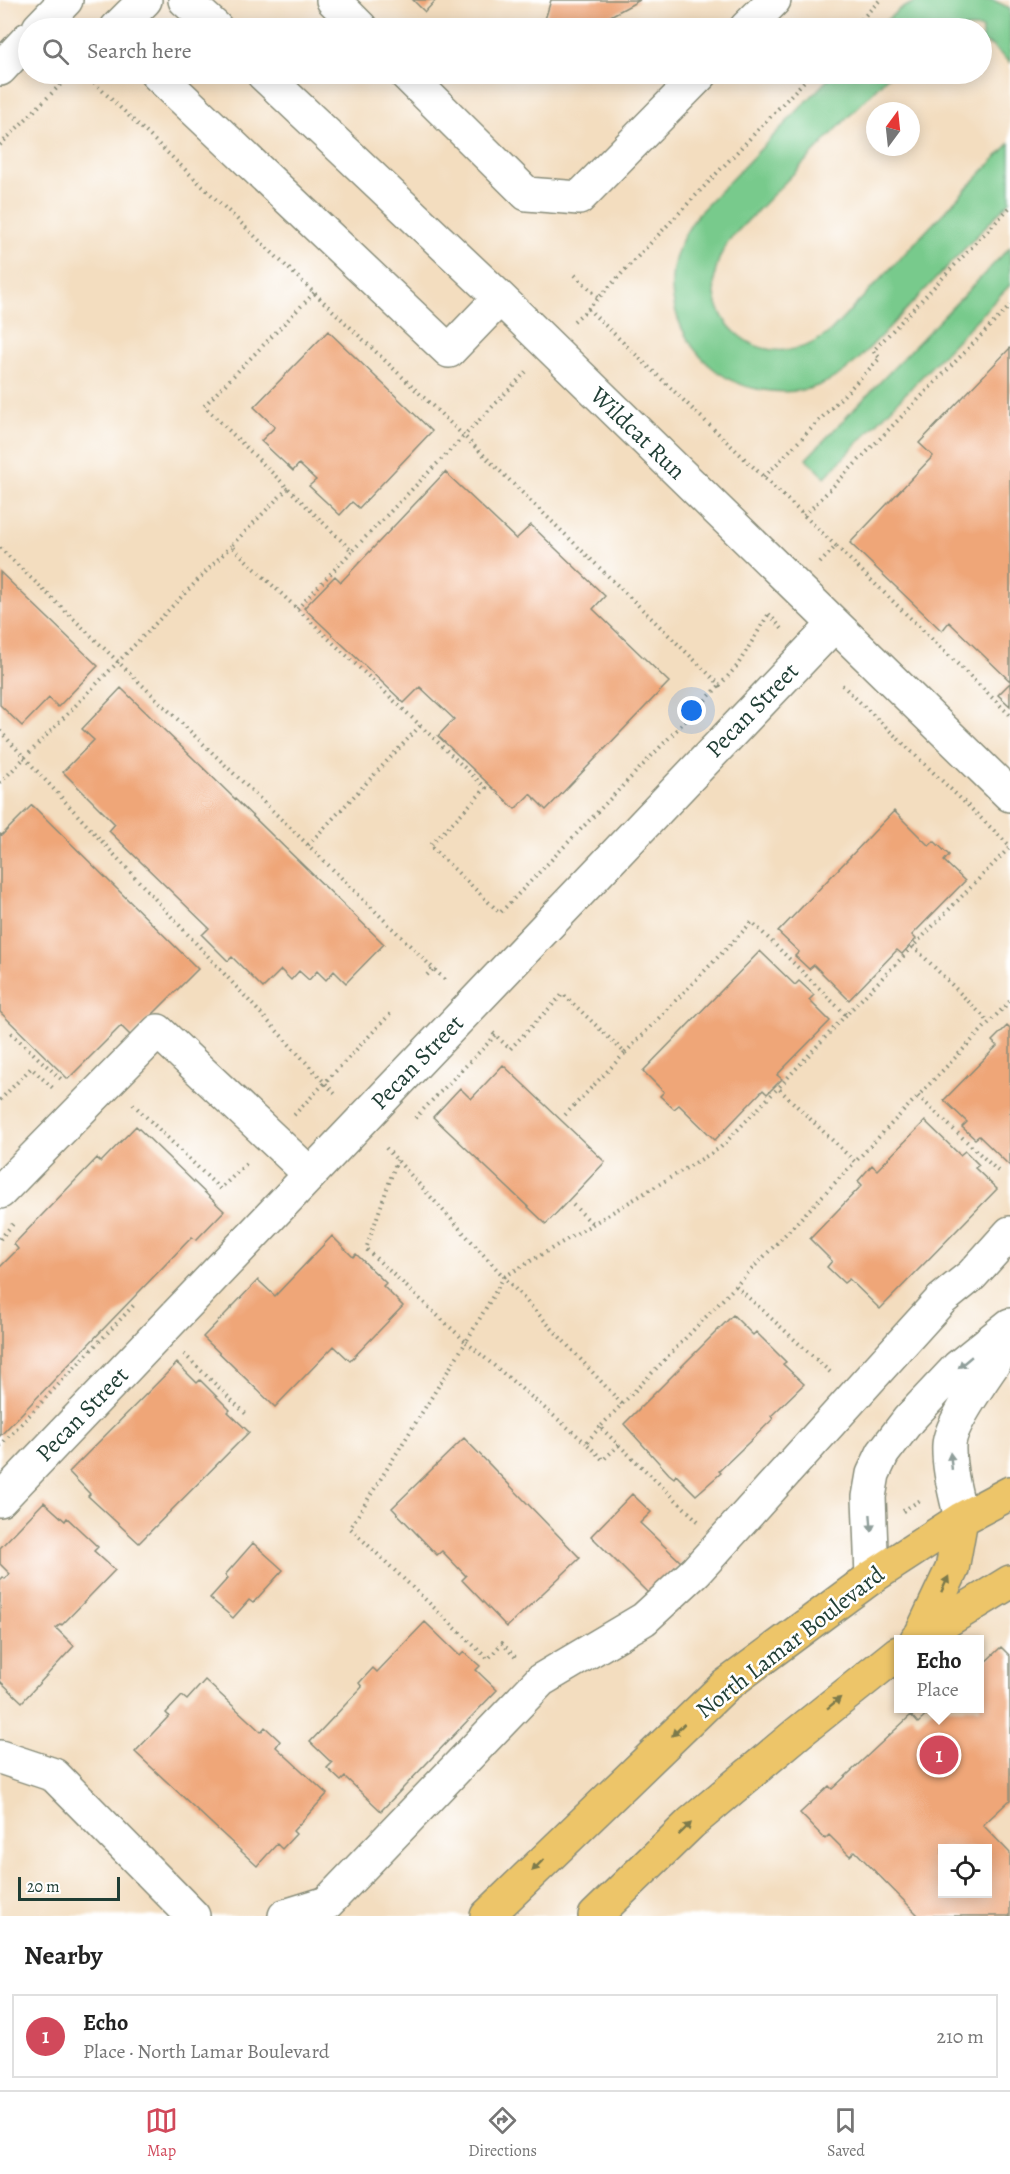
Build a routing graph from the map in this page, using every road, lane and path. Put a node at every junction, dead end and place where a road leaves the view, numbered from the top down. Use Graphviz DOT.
graph roads {
  1 [pos="66,0"];
  2 [pos="146,0"];
  3 [pos="185,0"];
  4 [pos="333,0"];
  5 [pos="774,0"];
  6 [pos="880,0"];
  7 [pos="49,18"];
  8 [pos="127,18"];
  9 [pos="205,18"];
  10 [pos="351,18"];
  11 [pos="756,18"];
  12 [pos="863,18"];
  13 [pos="18,50"];
  14 [pos="0,69"];
  15 [pos="61,84"];
  16 [pos="95,84"];
  17 [pos="168,84"];
  18 [pos="274,84"];
  19 [pos="416,84"];
  20 [pos="692,84"];
  21 [pos="801,84"];
  22 [pos="0,145"];
  23 [pos="1010,207"];
  24 [pos="575,275"];
  25 [pos="314,293"];
  26 [pos="598,297"];
  27 [pos="500,298"];
  28 [pos="1010,306"];
  29 [pos="588,309"];
  30 [pos="569,325"];
  31 [pos="533,364"];
  32 [pos="464,436"];
  33 [pos="764,477"];
  34 [pos="288,488"];
  35 [pos="804,516"];
  36 [pos="231,546"];
  37 [pos="836,546"];
  38 [pos="0,548"];
  39 [pos="352,551"];
  40 [pos="817,566"];
  41 [pos="297,609"];
  42 [pos="773,610"];
  43 [pos="768,615"];
  44 [pos="834,624"];
  45 [pos="785,631"];
  46 [pos="119,661"];
  47 [pos="720,685"];
  48 [pos="842,685"];
  49 [pos="1010,716"];
  50 [pos="420,726"];
  51 [pos="0,730"];
  52 [pos="25,758"];
  53 [pos="0,783"];
  54 [pos="1010,795"];
  55 [pos="308,844"];
  56 [pos="1010,847"];
  57 [pos="913,946"];
  58 [pos="434,968"];
  59 [pos="427,975"];
  60 [pos="452,988"];
  61 [pos="1010,1000"];
  62 [pos="393,1011"];
  63 [pos="846,1015"];
  64 [pos="989,1022"];
  65 [pos="490,1030"];
  66 [pos="11,1033"];
  67 [pos="496,1035"];
  68 [pos="626,1053"];
  69 [pos="325,1083"];
  70 [pos="69,1086"];
  71 [pos="778,1088"];
  72 [pos="60,1095"];
  73 [pos="918,1095"];
  74 [pos="0,1100"];
  75 [pos="342,1101"];
  76 [pos="131,1102"];
  77 [pos="564,1116"];
  78 [pos="290,1119"];
  79 [pos="410,1124"];
  80 [pos="394,1140"];
  81 [pos="380,1142"];
  82 [pos="386,1148"];
  83 [pos="397,1160"];
  84 [pos="855,1162"];
  85 [pos="246,1164"];
  86 [pos="998,1171"];
  87 [pos="310,1174"];
  88 [pos="0,1192"];
  89 [pos="573,1205"];
  90 [pos="593,1224"];
  91 [pos="1010,1233"];
  92 [pos="504,1277"];
  93 [pos="736,1286"];
  94 [pos="142,1314"];
  95 [pos="1010,1325"];
  96 [pos="1010,1340"];
  97 [pos="466,1342"];
  98 [pos="179,1349"];
  99 [pos="830,1372"];
  100 [pos="622,1404"];
  101 [pos="248,1414"];
  102 [pos="600,1427"];
  103 [pos="586,1443"];
  104 [pos="618,1445"];
  105 [pos="0,1446"];
  106 [pos="1010,1493"];
  107 [pos="927,1495"];
  108 [pos="0,1500"];
  109 [pos="895,1516"];
  110 [pos="961,1519"];
  111 [pos="701,1524"];
  112 [pos="872,1577"];
  113 [pos="1010,1582"];
  114 [pos="916,1635"];
  115 [pos="925,1635"];
  116 [pos="894,1657"];
  117 [pos="517,1659"];
  118 [pos="0,1757"];
  119 [pos="193,1916"];
  120 [pos="285,1916"];
  121 [pos="487,1916"];
  122 [pos="595,1916"];
  1 -- 7 [label="street"];
  2 -- 8 [label="street"];
  3 -- 9 [label="street"];
  4 -- 10 [label="street"];
  5 -- 11 [label="street"];
  6 -- 12 [label="path"];
  13 -- 14 [label="street"];
  15 -- 22 [label="path"];
  16 -- 25 [label="path"];
  17 -- 27 [label="street"];
  18 -- 27 [label="street, Wildcat Run"];
  19 -- 20 [label="street"];
  21 -- 26 [label="path"];
  23 -- 33 [label="path"];
  24 -- 26 [label="path"];
  25 -- 32 [label="path"];
  25 -- 34 [label="path"];
  26 -- 29 [label="path"];
  27 -- 44 [label="street, Wildcat Run"];
  28 -- 35 [label="path"];
  29 -- 30 [label="path"];
  29 -- 33 [label="path"];
  31 -- 32 [label="path"];
  32 -- 39 [label="path"];
  32 -- 47 [label="path"];
  33 -- 35 [label="path"];
  34 -- 36 [label="path"];
  34 -- 39 [label="path"];
  35 -- 37 [label="path"];
  36 -- 41 [label="path"];
  36 -- 46 [label="path"];
  37 -- 40 [label="path"];
  37 -- 49 [label="path"];
  38 -- 46 [label="path"];
  39 -- 41 [label="path"];
  41 -- 50 [label="path"];
  42 -- 43 [label="path"];
  43 -- 45 [label="path"];
  43 -- 47 [label="path"];
  44 -- 54 [label="street, Wildcat Run"];
  44 -- 87 [label="street, Pecan Street"];
  46 -- 52 [label="path"];
  46 -- 55 [label="path"];
  47 -- 50 [label="path"];
  48 -- 56 [label="path"];
  50 -- 55 [label="path"];
  51 -- 52 [label="path"];
  52 -- 53 [label="path"];
  52 -- 69 [label="path"];
  55 -- 58 [label="path"];
  56 -- 57 [label="path"];
  57 -- 63 [label="path"];
  57 -- 64 [label="path"];
  58 -- 59 [label="path"];
  58 -- 60 [label="path"];
  61 -- 64 [label="path"];
  62 -- 69 [label="path"];
  63 -- 68 [label="path"];
  63 -- 71 [label="path"];
  64 -- 73 [label="path"];
  65 -- 67 [label="path"];
  66 -- 70 [label="path"];
  67 -- 68 [label="path"];
  67 -- 79 [label="path"];
  68 -- 77 [label="path"];
  69 -- 75 [label="path"];
  69 -- 78 [label="path"];
  71 -- 84 [label="path"];
  71 -- 90 [label="path"];
  72 -- 74 [label="path"];
  73 -- 84 [label="path"];
  73 -- 86 [label="path"];
  76 -- 85 [label="path"];
  80 -- 82 [label="path"];
  81 -- 82 [label="path"];
  82 -- 83 [label="path"];
  83 -- 92 [label="path"];
  83 -- 97 [label="path"];
  84 -- 93 [label="path"];
  87 -- 88 [label="street"];
  87 -- 108 [label="street, Pecan Street"];
  89 -- 90 [label="path"];
  90 -- 92 [label="path"];
  91 -- 120 [label="street"];
  92 -- 97 [label="path"];
  92 -- 100 [label="path"];
  93 -- 99 [label="path"];
  93 -- 100 [label="path"];
  94 -- 105 [label="path"];
  95 -- 112 [label="street, one-way"];
  110 -- 96 [label="street, one-way"];
  97 -- 103 [label="path"];
  97 -- 117 [label="path"];
  98 -- 101 [label="path"];
  100 -- 102 [label="path"];
  102 -- 103 [label="path"];
  102 -- 104 [label="path"];
  103 -- 104 [label="path"];
  104 -- 111 [label="path"];
  106 -- 110 [label="main road, North Lamar Boulevard"];
  107 -- 109 [label="path"];
  110 -- 112 [label="main road, North Lamar Boulevard"];
  114 -- 110 [label="main road, one-way"];
  112 -- 121 [label="main road, North Lamar Boulevard, one-way"];
  113 -- 115 [label="main road"];
  122 -- 116 [label="main road, one-way"];
  118 -- 119 [label="street"];
}
